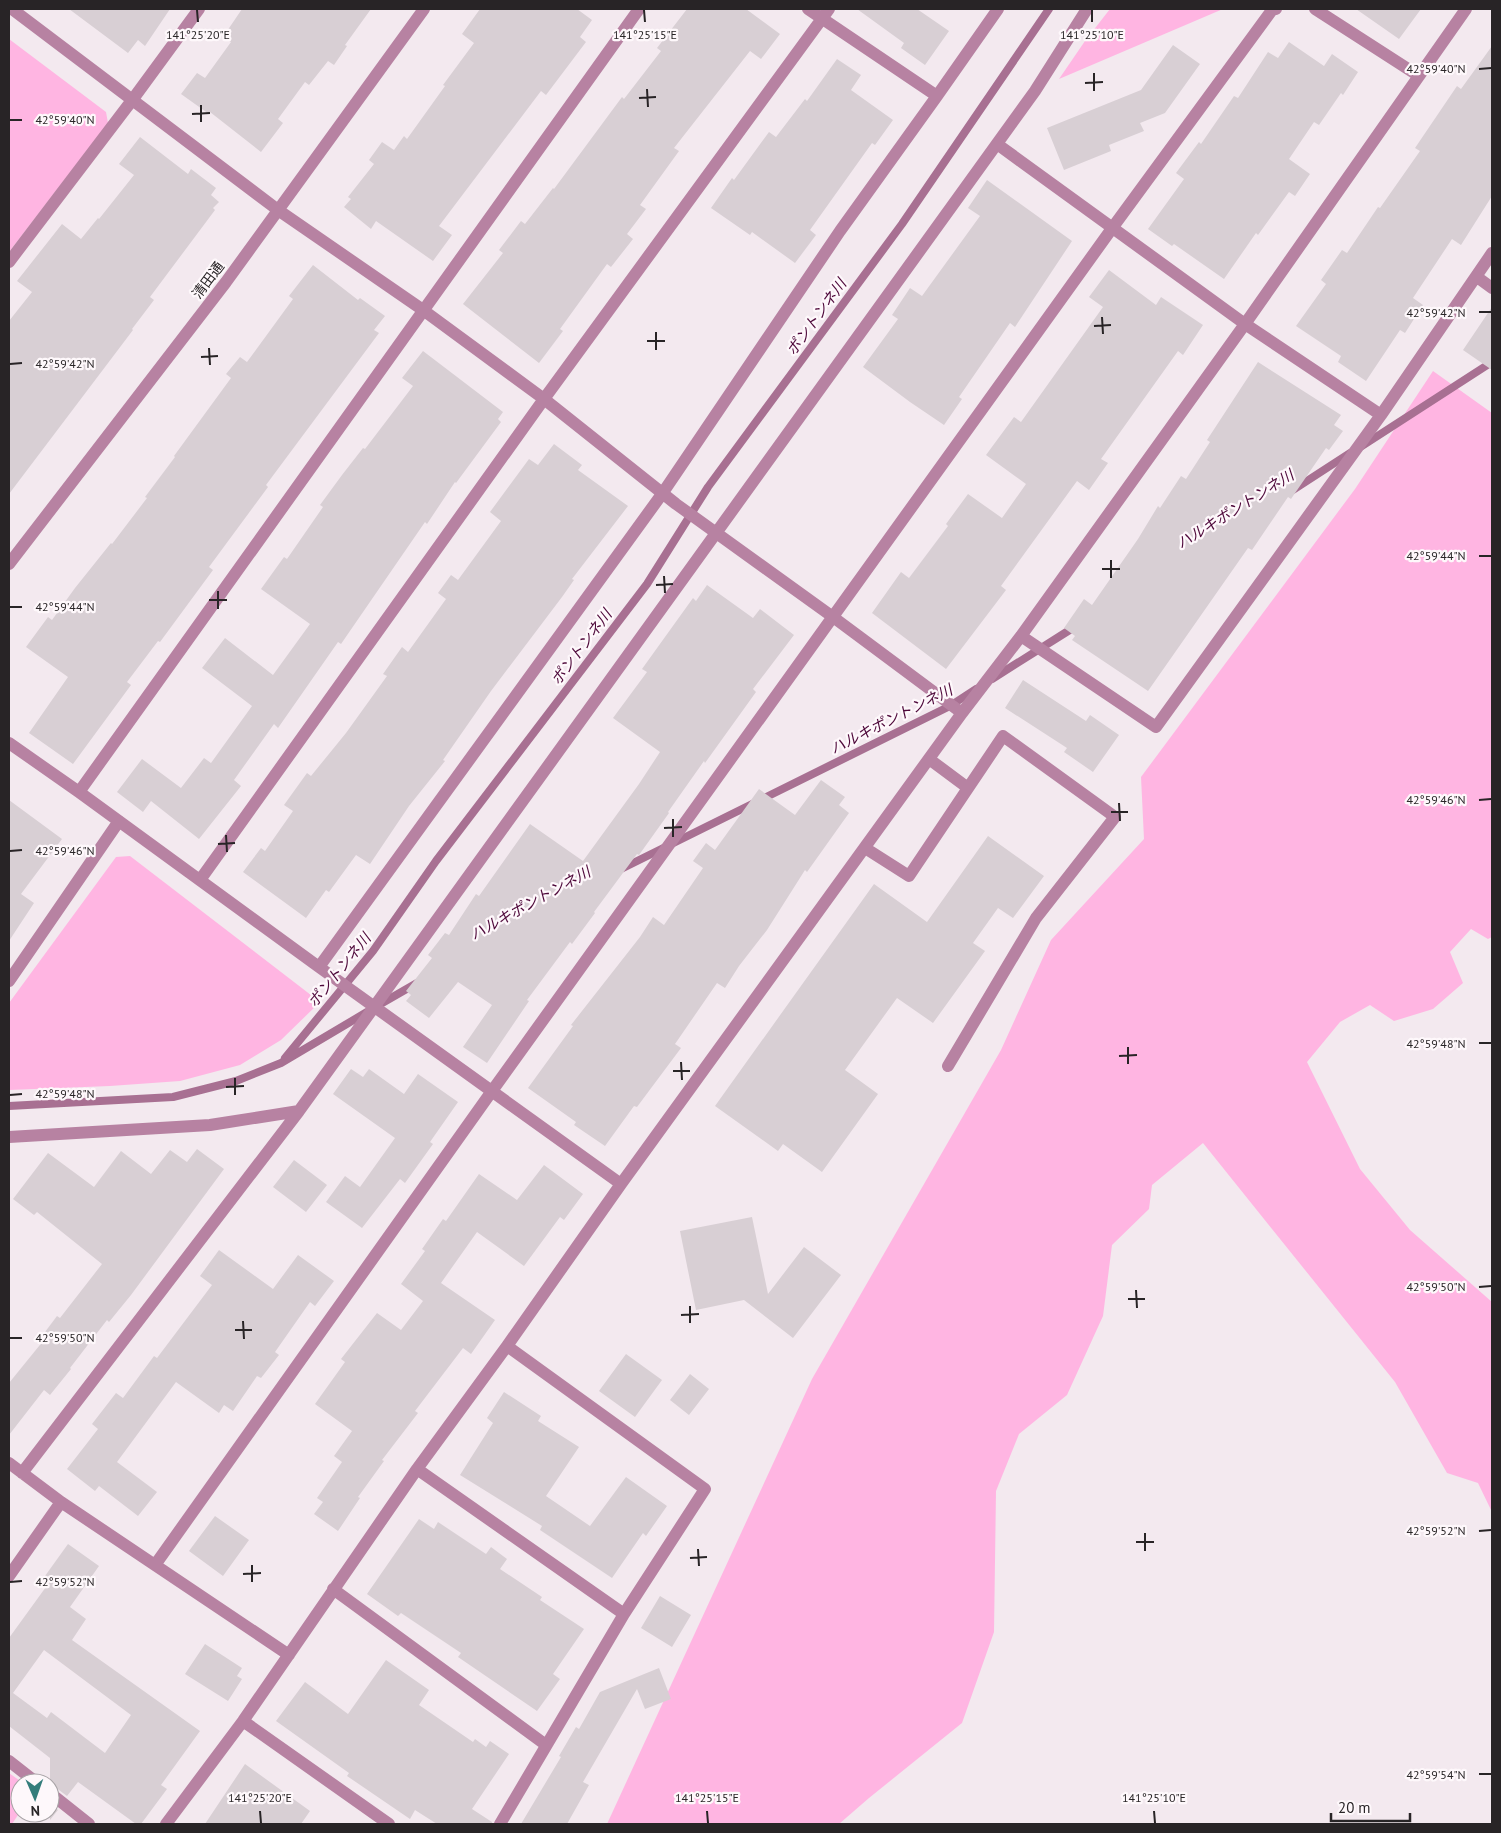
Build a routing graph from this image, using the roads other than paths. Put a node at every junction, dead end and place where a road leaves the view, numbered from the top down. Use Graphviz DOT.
graph roads {
  1 [pos="12,9"];
  2 [pos="199,9"];
  3 [pos="424,9"];
  4 [pos="639,9"];
  5 [pos="808,9"];
  6 [pos="998,9"];
  7 [pos="1087,9"];
  8 [pos="1276,9"];
  9 [pos="1314,9"];
  10 [pos="1466,9"];
  11 [pos="825,14"];
  12 [pos="1419,76"];
  13 [pos="937,96"];
  14 [pos="133,99"];
  15 [pos="997,144"];
  16 [pos="278,210"];
  17 [pos="1113,227"];
  18 [pos="1492,253"];
  19 [pos="9,262"];
  20 [pos="1477,276"];
  21 [pos="1492,288"];
  22 [pos="423,310"];
  23 [pos="1245,324"];
  24 [pos="544,399"];
  25 [pos="1381,415"];
  26 [pos="662,494"];
  27 [pos="711,530"];
  28 [pos="9,564"];
  29 [pos="834,617"];
  30 [pos="1021,636"];
  31 [pos="962,713"];
  32 [pos="9,743"];
  33 [pos="929,759"];
  34 [pos="968,788"];
  35 [pos="79,792"];
  36 [pos="119,821"];
  37 [pos="865,848"];
  38 [pos="200,880"];
  39 [pos="319,967"];
  40 [pos="9,981"];
  41 [pos="374,1006"];
  42 [pos="948,1066"];
  43 [pos="492,1091"];
  44 [pos="299,1111"];
  45 [pos="9,1137"];
  46 [pos="621,1184"];
  47 [pos="508,1346"];
  48 [pos="9,1463"];
  49 [pos="417,1470"];
  50 [pos="22,1473"];
  51 [pos="61,1502"];
  52 [pos="155,1565"];
  53 [pos="9,1576"];
  54 [pos="333,1589"];
  55 [pos="624,1614"];
  56 [pos="289,1655"];
  57 [pos="243,1721"];
  58 [pos="546,1745"];
  59 [pos="9,1761"];
  60 [pos="24,1773"];
  61 [pos="60,1801"];
  62 [pos="89,1824"];
  63 [pos="166,1824"];
  64 [pos="389,1824"];
  65 [pos="500,1824"];
  1 -- 14 [label="street"];
  2 -- 14 [label="street"];
  3 -- 16 [label="street, 清田通"];
  4 -- 22 [label="street"];
  5 -- 11 [label="street"];
  6 -- 13 [label="street"];
  7 -- 15 [label="street"];
  8 -- 17 [label="street"];
  9 -- 12 [label="street"];
  10 -- 12 [label="street"];
  11 -- 13 [label="street"];
  11 -- 24 [label="street"];
  12 -- 23 [label="street"];
  13 -- 26 [label="street"];
  14 -- 16 [label="street"];
  14 -- 19 [label="street"];
  15 -- 17 [label="street"];
  15 -- 27 [label="street"];
  16 -- 22 [label="street"];
  16 -- 28 [label="street, 清田通"];
  17 -- 23 [label="street"];
  17 -- 29 [label="street"];
  18 -- 20 [label="street"];
  20 -- 21 [label="street"];
  20 -- 25 [label="street"];
  22 -- 24 [label="street"];
  22 -- 35 [label="street"];
  23 -- 25 [label="street"];
  23 -- 30 [label="street"];
  24 -- 26 [label="street"];
  24 -- 38 [label="street"];
  25 -- 30 [label="street"];
  26 -- 27 [label="street"];
  26 -- 39 [label="street"];
  27 -- 29 [label="street"];
  27 -- 41 [label="street"];
  29 -- 31 [label="street"];
  29 -- 43 [label="street"];
  30 -- 31 [label="street"];
  31 -- 33 [label="street"];
  32 -- 35 [label="street"];
  33 -- 34 [label="street"];
  33 -- 37 [label="street"];
  34 -- 37 [label="street"];
  34 -- 42 [label="street"];
  35 -- 36 [label="street"];
  36 -- 38 [label="street"];
  36 -- 40 [label="street"];
  37 -- 46 [label="street"];
  38 -- 39 [label="street"];
  39 -- 41 [label="street"];
  41 -- 43 [label="street"];
  41 -- 44 [label="street"];
  43 -- 46 [label="street"];
  43 -- 52 [label="street"];
  44 -- 45 [label="street"];
  44 -- 50 [label="street"];
  46 -- 47 [label="street"];
  47 -- 49 [label="street"];
  47 -- 55 [label="street"];
  48 -- 50 [label="street"];
  49 -- 54 [label="street"];
  49 -- 55 [label="street"];
  50 -- 51 [label="street"];
  51 -- 52 [label="street"];
  51 -- 53 [label="street"];
  52 -- 56 [label="street"];
  54 -- 56 [label="street"];
  54 -- 58 [label="street"];
  55 -- 58 [label="street"];
  56 -- 57 [label="street"];
  57 -- 63 [label="street"];
  57 -- 64 [label="street"];
  58 -- 65 [label="street"];
  59 -- 60 [label="street"];
  61 -- 62 [label="street"];
}
